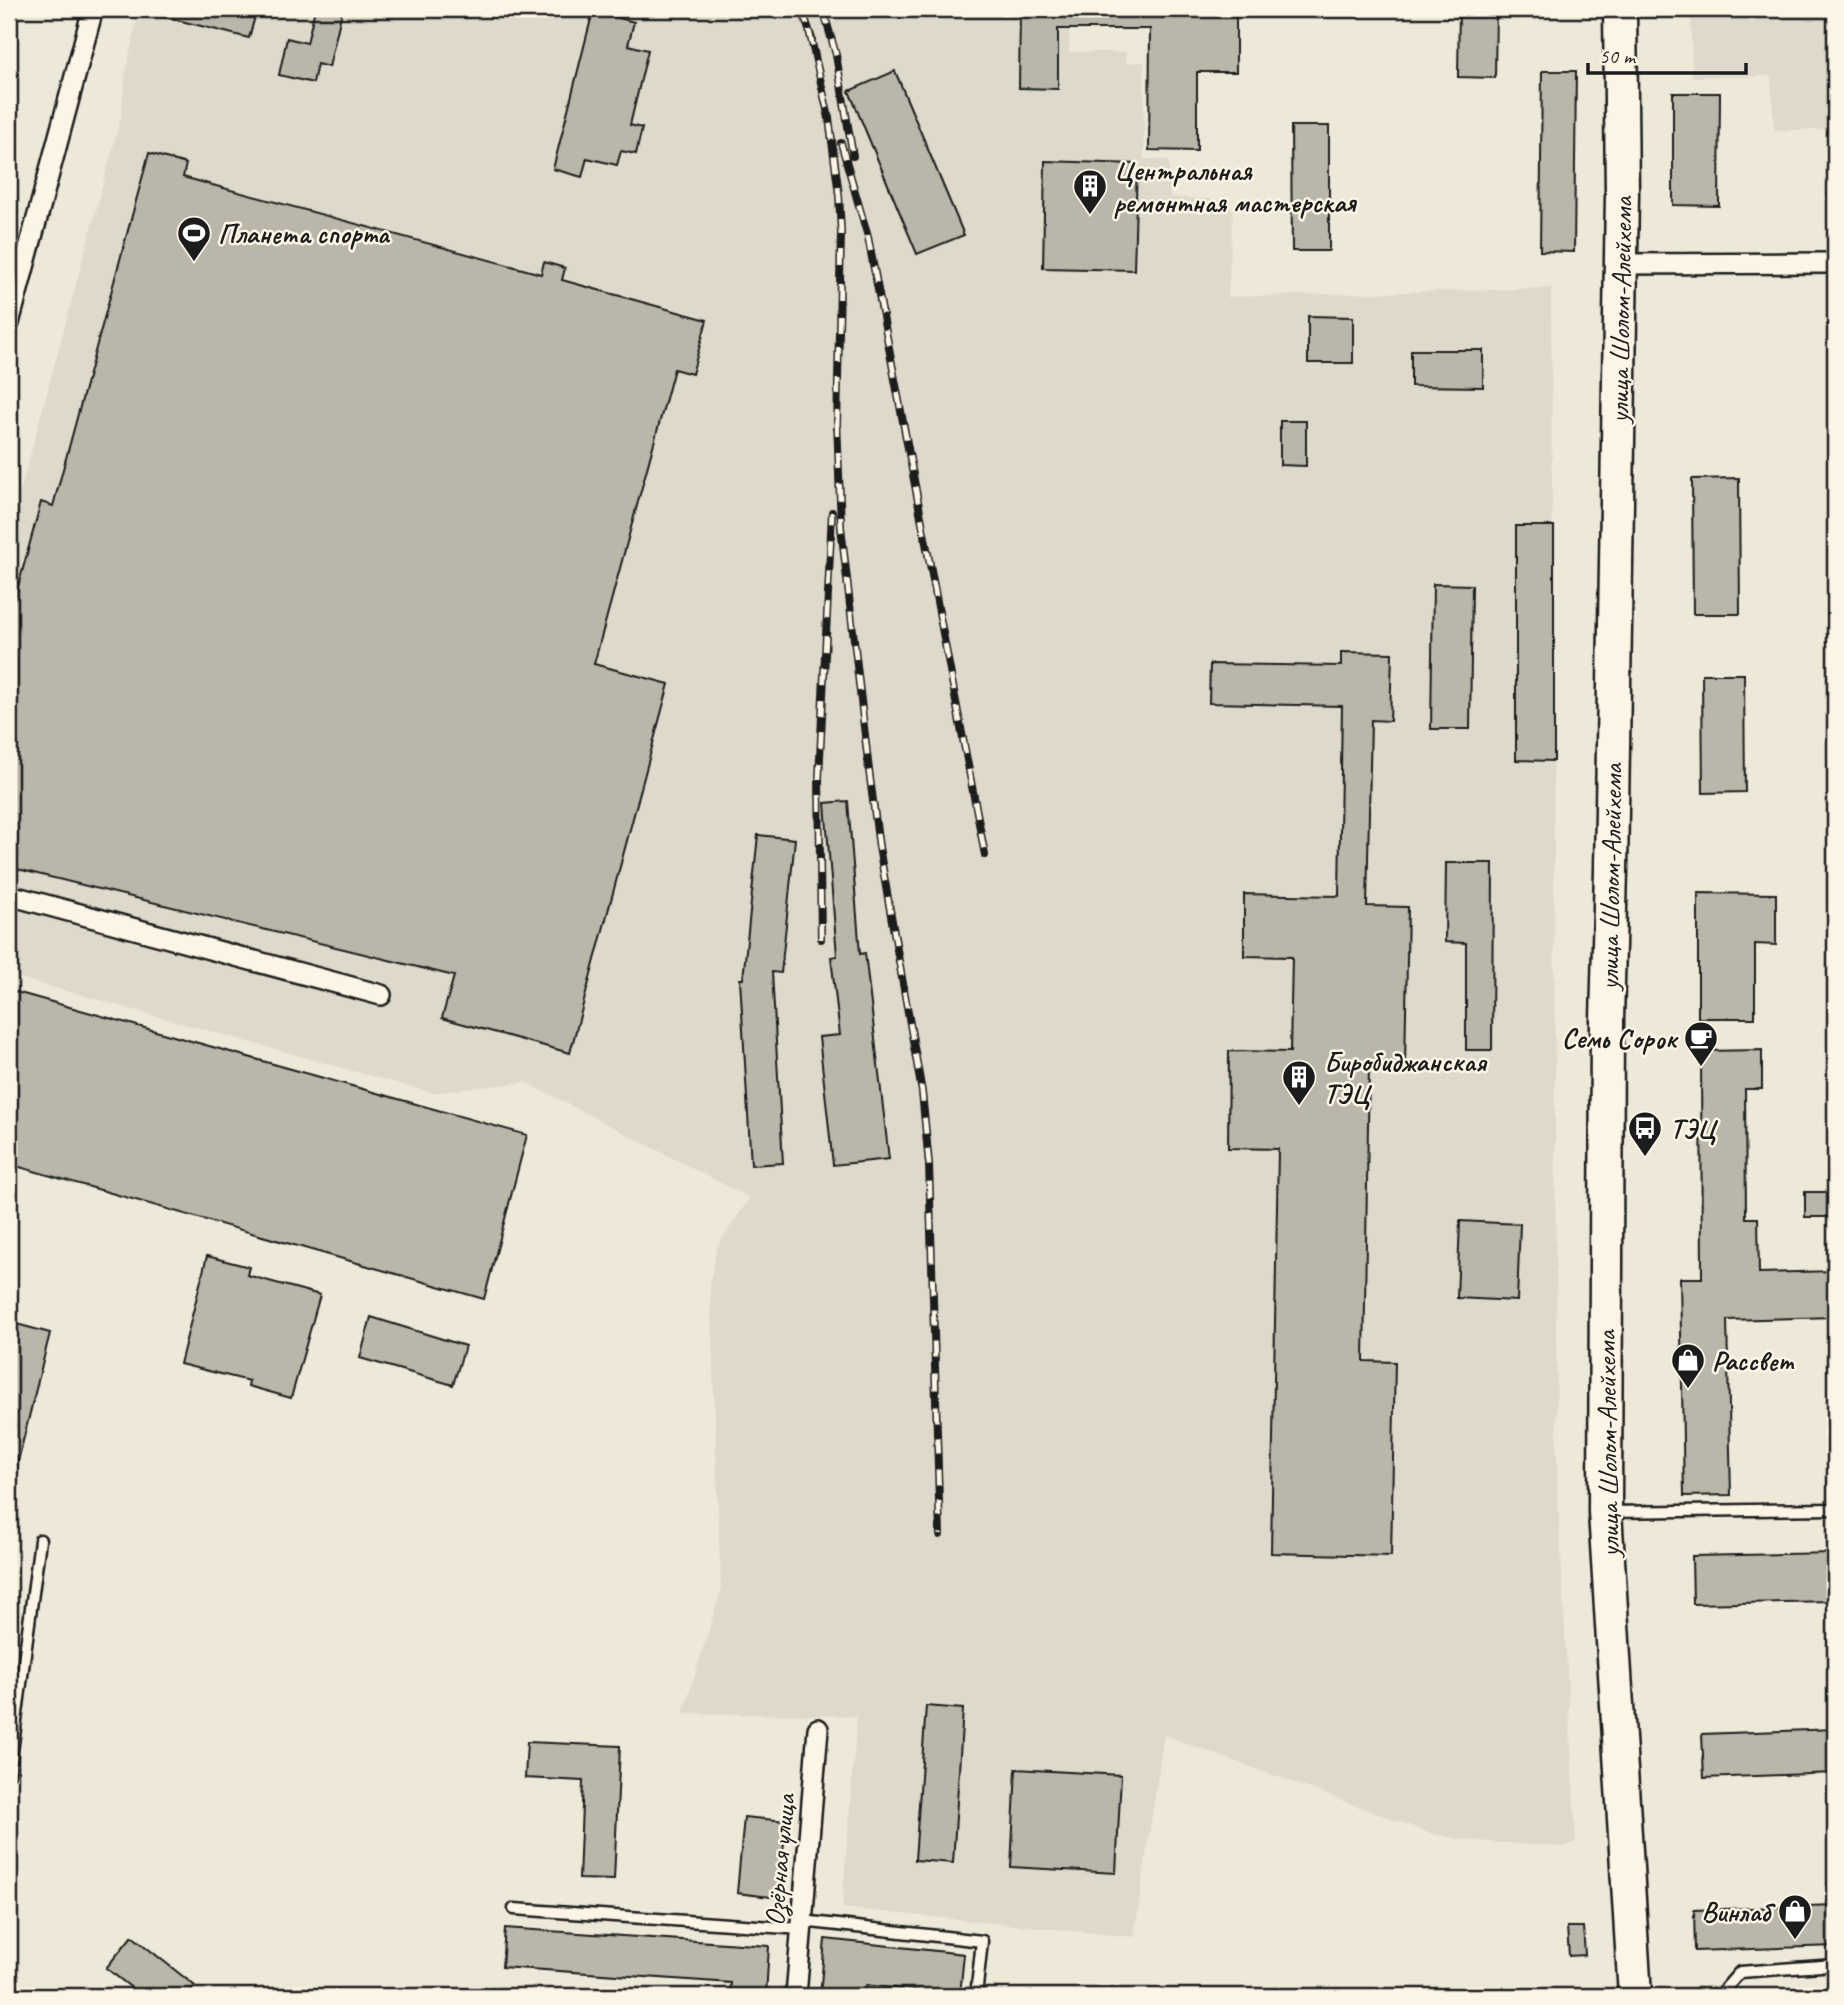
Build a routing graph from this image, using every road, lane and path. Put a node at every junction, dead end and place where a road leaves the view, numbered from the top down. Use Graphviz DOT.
graph roads {
  1 [pos="93,9"];
  2 [pos="1620,9"];
  3 [pos="1835,263"];
  4 [pos="1620,264"];
  5 [pos="9,323"];
  6 [pos="9,895"];
  7 [pos="381,995"];
  8 [pos="1835,1509"];
  9 [pos="1605,1512"];
  10 [pos="40,1540"];
  11 [pos="818,1729"];
  12 [pos="9,1774"];
  13 [pos="514,1909"];
  14 [pos="802,1925"];
  15 [pos="1835,1965"];
  16 [pos="796,1996"];
  17 [pos="976,1996"];
  18 [pos="1635,1996"];
  19 [pos="1719,1996"];
  1 -- 5 [label="street"];
  2 -- 4 [label="main road, улица Шолом-Алейхема"];
  3 -- 4 [label="street"];
  4 -- 9 [label="main road, улица Шолом-Алейхема"];
  6 -- 7 [label="street"];
  8 -- 9 [label="lane"];
  9 -- 18 [label="main road, улица Шолом-Алейхема"];
  10 -- 12 [label="lane"];
  11 -- 14 [label="street, Озёрная улица"];
  13 -- 14 [label="lane"];
  14 -- 16 [label="street, Озёрная улица"];
  14 -- 17 [label="lane"];
  15 -- 19 [label="lane"];
}
